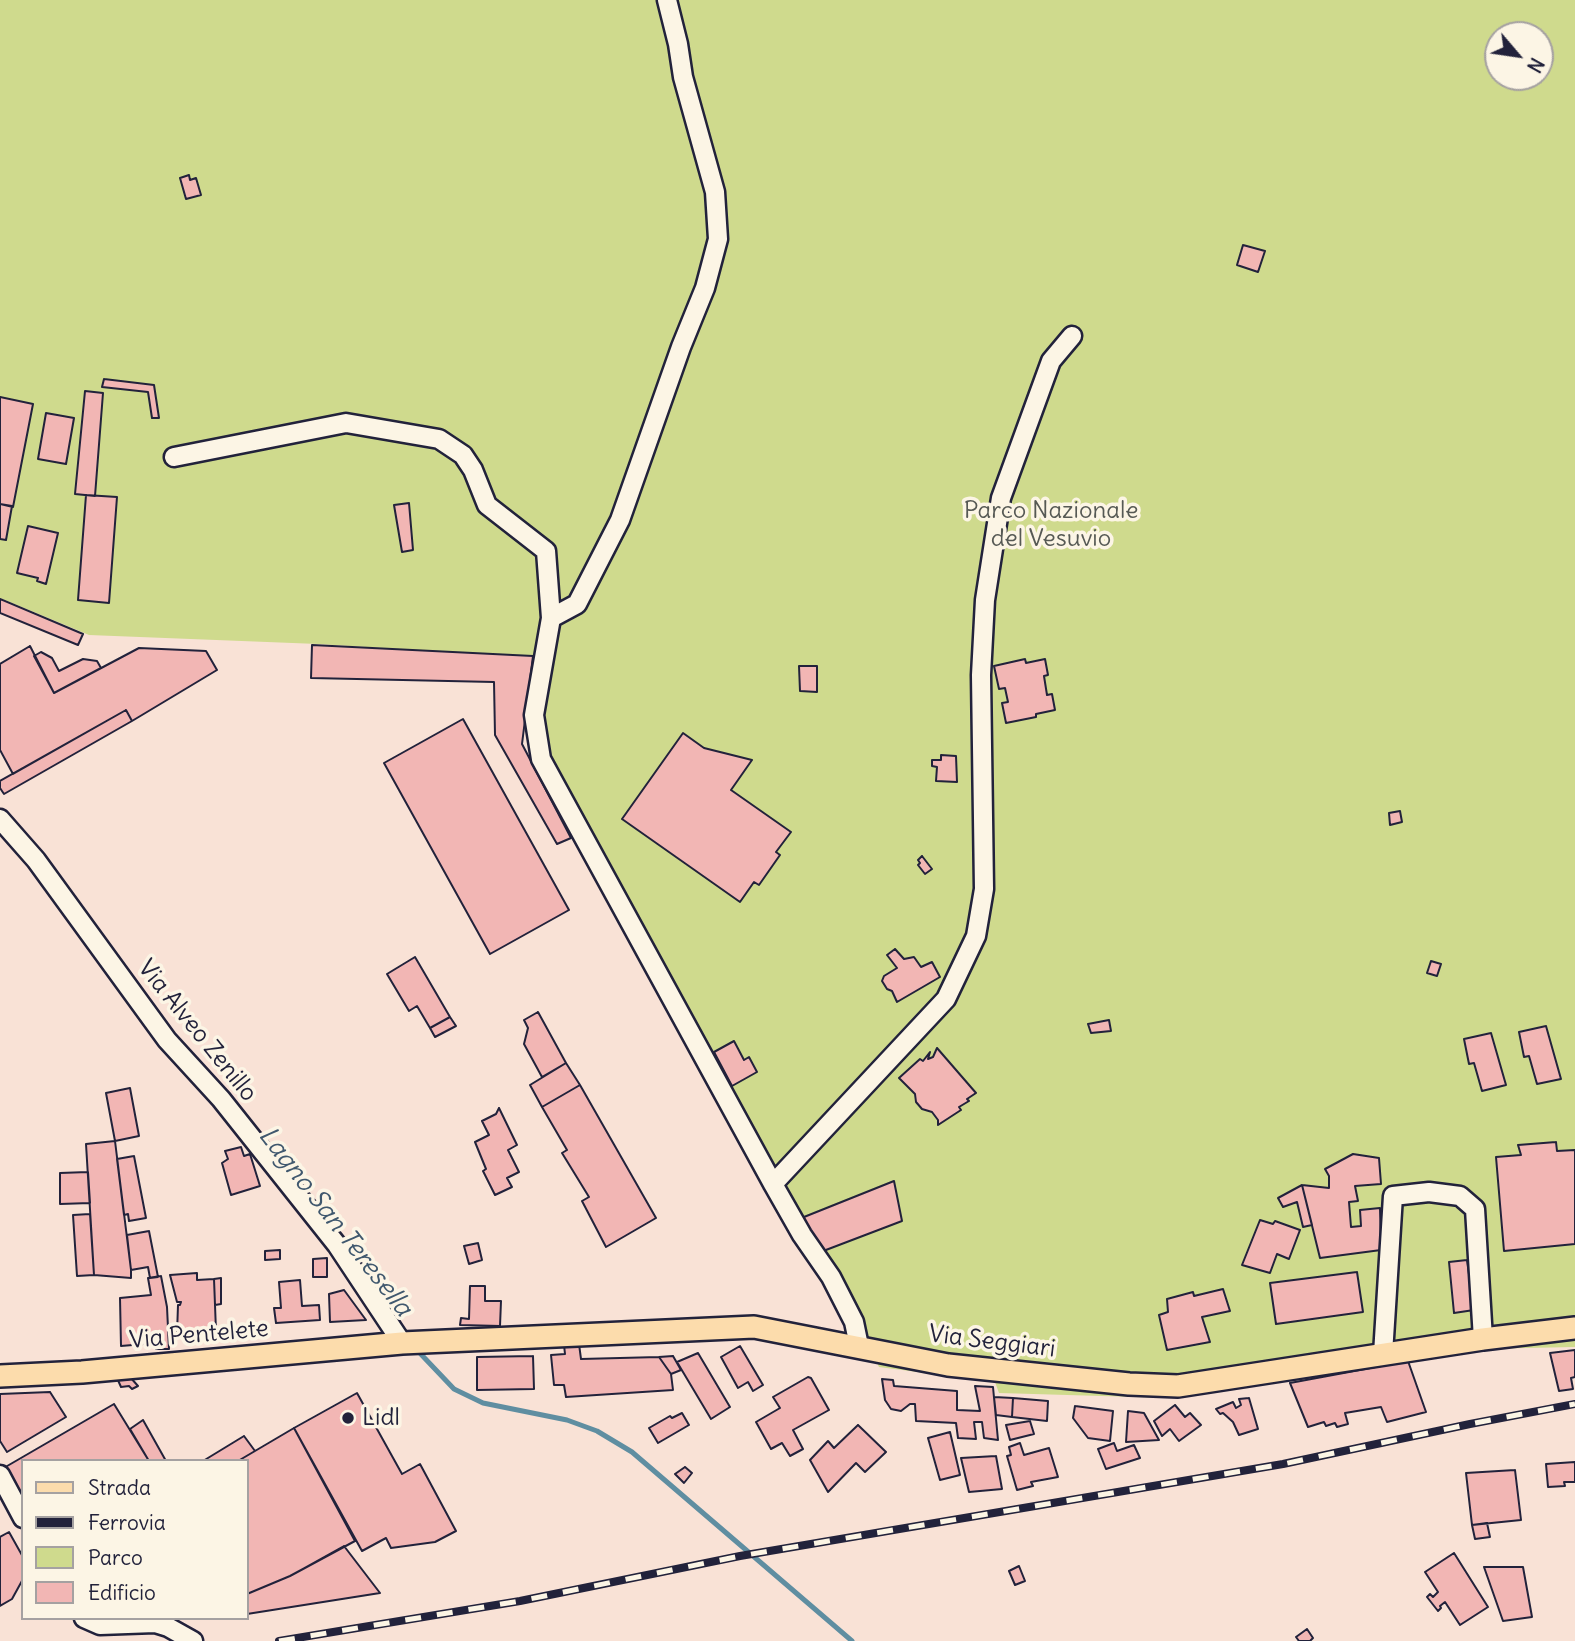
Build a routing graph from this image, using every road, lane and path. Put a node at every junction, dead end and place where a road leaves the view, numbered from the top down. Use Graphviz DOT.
graph roads {
  1 [pos="667,0"];
  2 [pos="1072,336"];
  3 [pos="174,457"];
  4 [pos="551,618"];
  5 [pos="0,819"];
  6 [pos="773,1184"];
  7 [pos="1575,1328"];
  8 [pos="1483,1339"];
  9 [pos="402,1343"];
  10 [pos="859,1346"];
  11 [pos="1383,1354"];
  12 [pos="0,1376"];
  13 [pos="0,1475"];
  14 [pos="21,1514"];
  15 [pos="89,1620"];
  16 [pos="192,1641"];
  1 -- 4 [label="street"];
  2 -- 6 [label="street"];
  3 -- 4 [label="street"];
  4 -- 6 [label="street"];
  5 -- 9 [label="street, Via Alveo Zenillo"];
  6 -- 10 [label="street"];
  7 -- 8 [label="main road, Via Seggiari"];
  8 -- 11 [label="main road, Via Seggiari"];
  8 -- 11 [label="street"];
  9 -- 10 [label="main road, Via Seggiari"];
  9 -- 12 [label="main road, Via Pentelete"];
  10 -- 11 [label="main road, Via Seggiari"];
  13 -- 14 [label="street"];
  15 -- 16 [label="street"];
}
